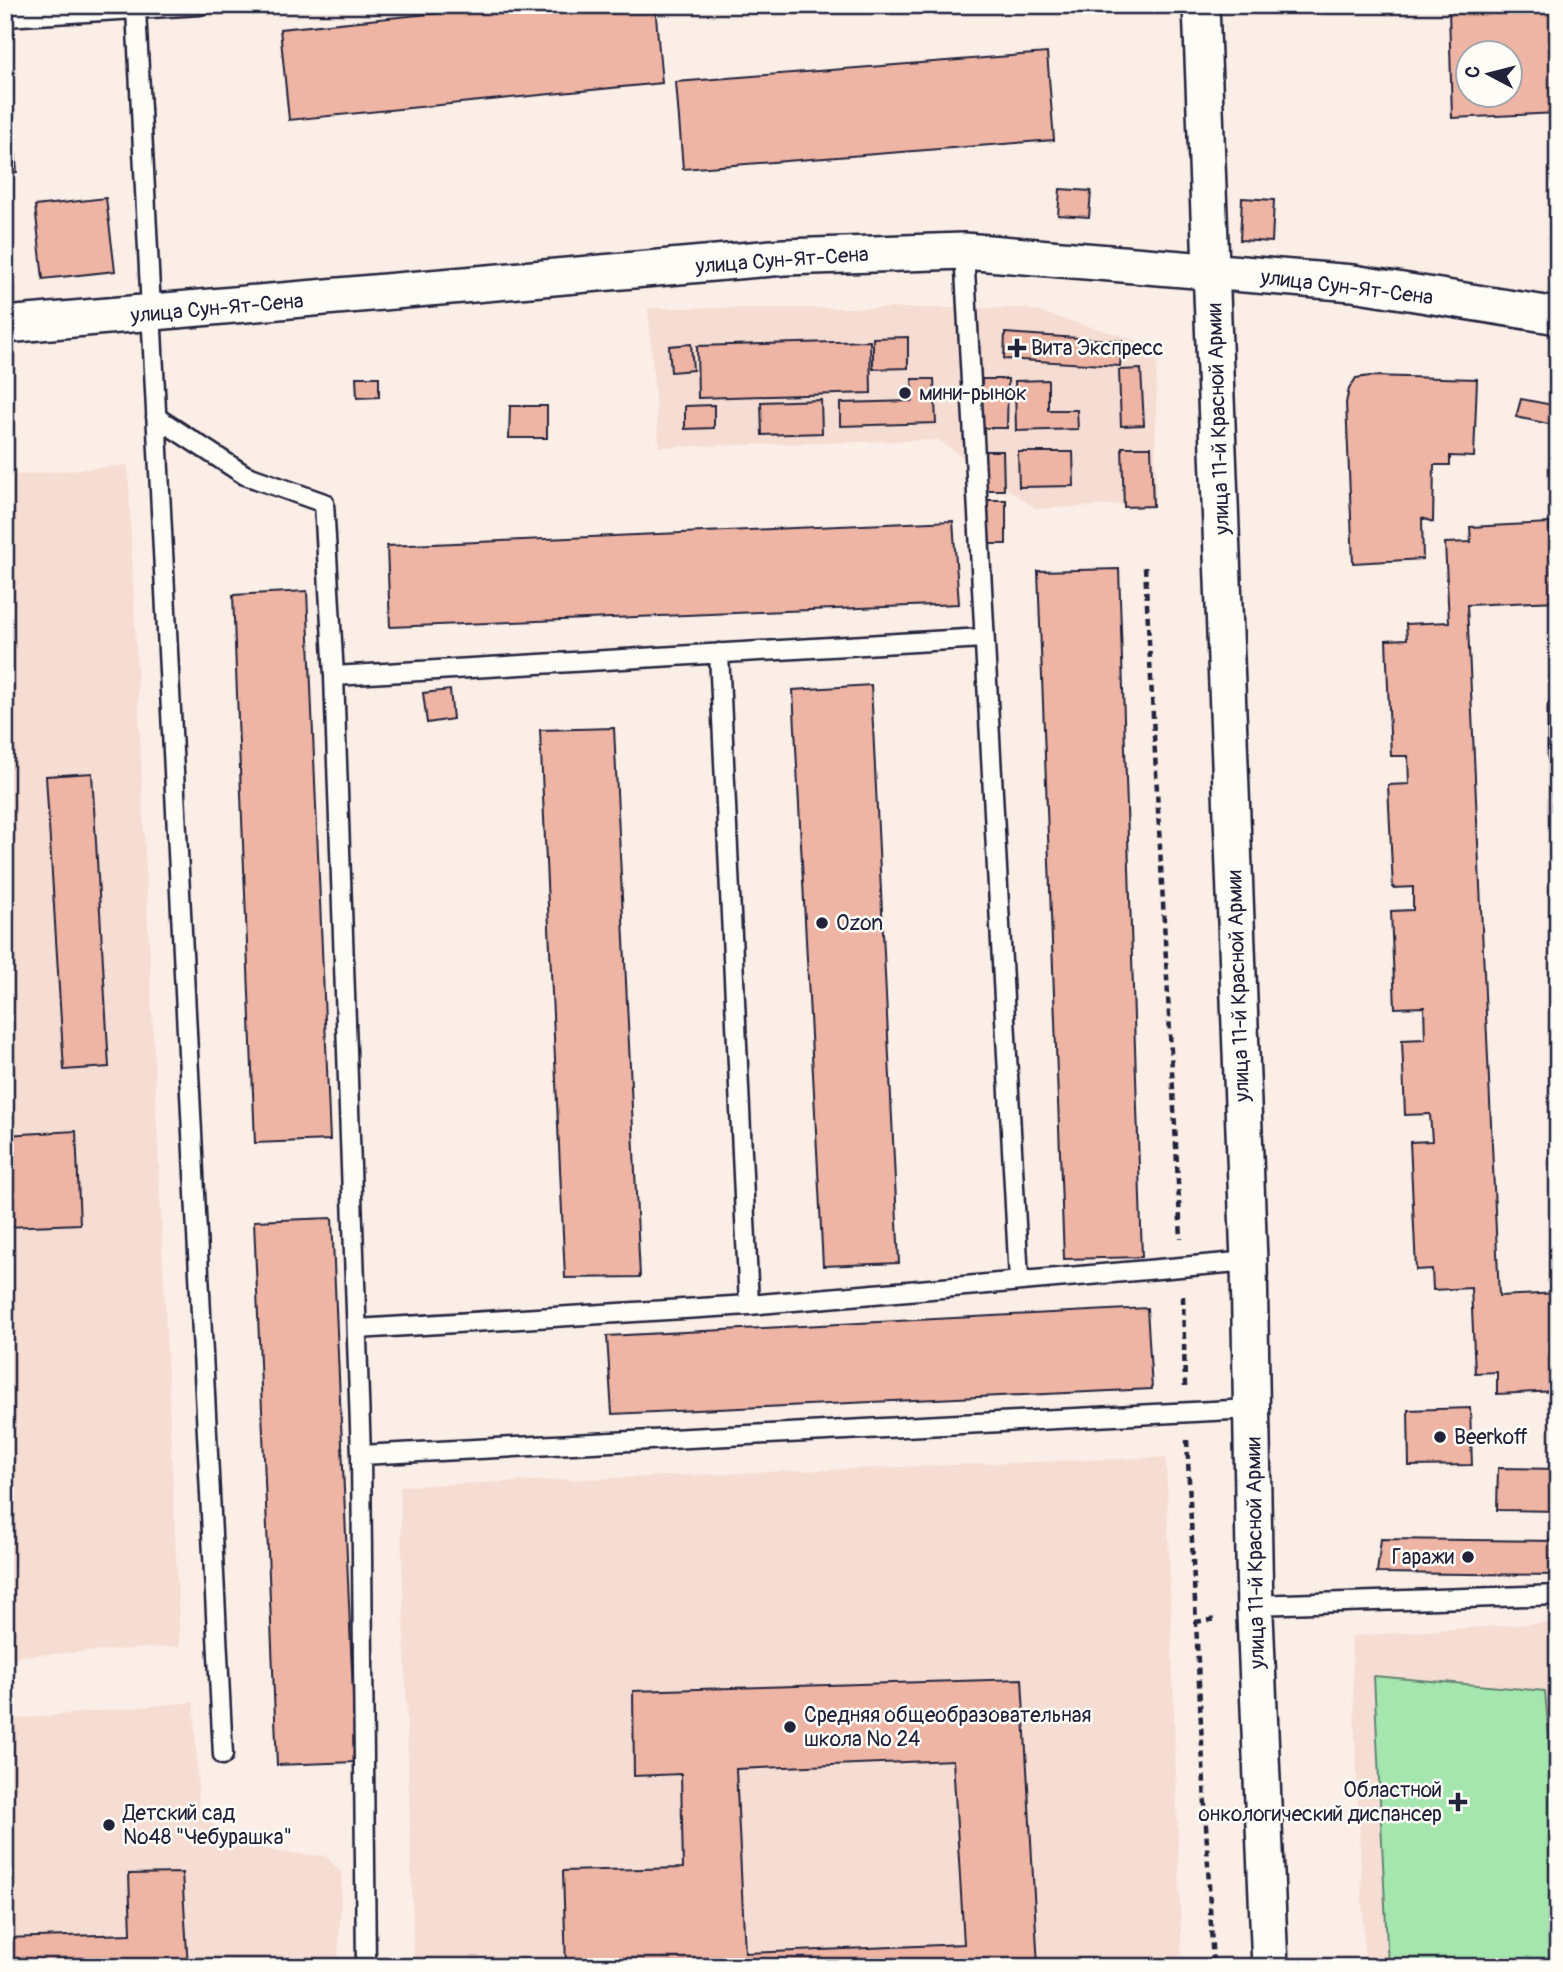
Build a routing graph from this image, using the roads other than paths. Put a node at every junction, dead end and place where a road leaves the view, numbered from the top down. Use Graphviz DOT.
graph roads {
  1 [pos="200,5"];
  2 [pos="1201,5"];
  3 [pos="136,9"];
  4 [pos="5,17"];
  5 [pos="964,251"];
  6 [pos="1212,272"];
  7 [pos="153,314"];
  8 [pos="1558,317"];
  9 [pos="5,325"];
  10 [pos="156,417"];
  11 [pos="983,638"];
  12 [pos="719,653"];
  13 [pos="334,676"];
  14 [pos="1558,708"];
  15 [pos="1558,756"];
  16 [pos="1249,1261"];
  17 [pos="1019,1280"];
  18 [pos="749,1304"];
  19 [pos="357,1329"];
  20 [pos="1251,1409"];
  21 [pos="361,1455"];
  22 [pos="1558,1595"];
  23 [pos="1255,1605"];
  24 [pos="223,1755"];
  25 [pos="366,1967"];
  26 [pos="1270,1967"];
  1 -- 3 [label="lane"];
  2 -- 6 [label="street, улица 11-й Красной Армии"];
  3 -- 4 [label="lane"];
  3 -- 7 [label="lane"];
  5 -- 6 [label="street, улица Сун-Ят-Сена"];
  5 -- 7 [label="street, улица Сун-Ят-Сена"];
  5 -- 11 [label="lane"];
  6 -- 8 [label="street, улица Сун-Ят-Сена"];
  6 -- 16 [label="street, улица 11-й Красной Армии"];
  7 -- 9 [label="street, улица Сун-Ят-Сена"];
  7 -- 10 [label="lane"];
  10 -- 13 [label="lane"];
  10 -- 24 [label="lane"];
  11 -- 12 [label="lane"];
  11 -- 17 [label="lane"];
  12 -- 13 [label="lane"];
  12 -- 18 [label="lane"];
  13 -- 19 [label="lane"];
  14 -- 15 [label="lane"];
  16 -- 17 [label="lane"];
  16 -- 20 [label="street, улица 11-й Красной Армии"];
  17 -- 18 [label="lane"];
  18 -- 19 [label="lane"];
  19 -- 21 [label="lane"];
  20 -- 21 [label="lane"];
  20 -- 23 [label="street, улица 11-й Красной Армии"];
  21 -- 25 [label="lane"];
  22 -- 23 [label="lane"];
  23 -- 26 [label="street, улица 11-й Красной Армии"];
}
